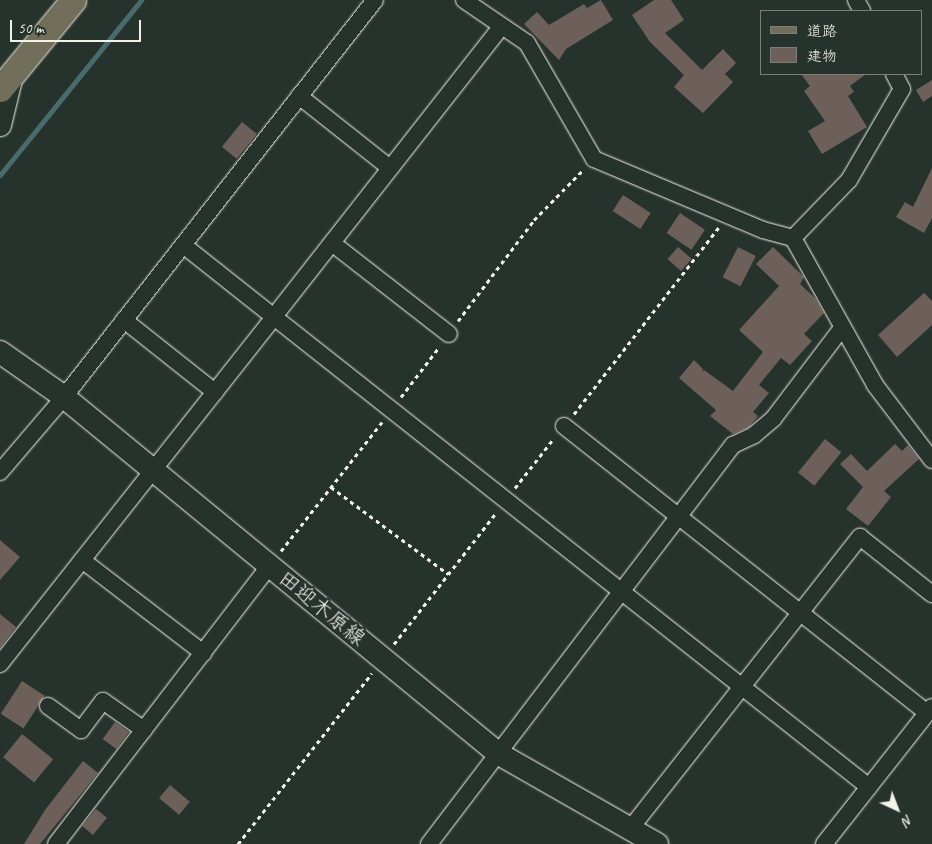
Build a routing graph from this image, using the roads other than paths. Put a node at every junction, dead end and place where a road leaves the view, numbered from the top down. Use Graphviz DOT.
graph roads {
  1 [pos="73,0"];
  2 [pos="375,0"];
  3 [pos="464,0"];
  4 [pos="501,27"];
  5 [pos="895,75"];
  6 [pos="6,82"];
  7 [pos="299,96"];
  8 [pos="0,125"];
  9 [pos="390,168"];
  10 [pos="793,238"];
  11 [pos="332,243"];
  12 [pos="183,245"];
  13 [pos="274,317"];
  14 [pos="124,320"];
  15 [pos="842,328"];
  16 [pos="449,334"];
  17 [pos="0,352"];
  18 [pos="214,392"];
  19 [pos="64,397"];
  20 [pos="564,426"];
  21 [pos="932,460"];
  22 [pos="153,470"];
  23 [pos="0,472"];
  24 [pos="679,516"];
  25 [pos="82,560"];
  26 [pos="270,565"];
  27 [pos="622,593"];
  28 [pos="932,594"];
  29 [pos="800,614"];
  30 [pos="203,653"];
  31 [pos="0,664"];
  32 [pos="741,688"];
  33 [pos="48,706"];
  34 [pos="930,710"];
  35 [pos="144,730"];
  36 [pos="500,754"];
  37 [pos="869,787"];
  38 [pos="630,829"];
  39 [pos="56,844"];
  40 [pos="429,844"];
  41 [pos="656,844"];
  42 [pos="824,844"];
  1 -- 6 [label="main road"];
  2 -- 7 [label="street"];
  3 -- 4 [label="street"];
  4 -- 9 [label="street"];
  4 -- 10 [label="street"];
  5 -- 10 [label="street"];
  6 -- 8 [label="main road"];
  7 -- 9 [label="street"];
  7 -- 12 [label="street"];
  9 -- 11 [label="street"];
  10 -- 15 [label="street"];
  11 -- 13 [label="street"];
  11 -- 16 [label="street"];
  12 -- 13 [label="street"];
  12 -- 14 [label="street"];
  13 -- 18 [label="street"];
  13 -- 27 [label="street"];
  14 -- 18 [label="street"];
  14 -- 19 [label="street"];
  15 -- 21 [label="street"];
  15 -- 24 [label="street"];
  17 -- 19 [label="main road, 田迎木原線"];
  18 -- 22 [label="street"];
  19 -- 22 [label="main road, 田迎木原線"];
  19 -- 23 [label="street"];
  20 -- 24 [label="street"];
  22 -- 25 [label="street"];
  22 -- 26 [label="main road, 田迎木原線"];
  24 -- 27 [label="street"];
  24 -- 29 [label="street"];
  25 -- 30 [label="street"];
  25 -- 31 [label="street"];
  26 -- 30 [label="street"];
  26 -- 36 [label="main road, 田迎木原線"];
  27 -- 32 [label="street"];
  27 -- 36 [label="street"];
  28 -- 29 [label="street"];
  29 -- 32 [label="street"];
  29 -- 34 [label="street"];
  30 -- 35 [label="street"];
  32 -- 37 [label="street"];
  32 -- 38 [label="street"];
  33 -- 35 [label="street"];
  34 -- 37 [label="street"];
  35 -- 39 [label="street"];
  36 -- 38 [label="main road, 田迎木原線"];
  36 -- 40 [label="street"];
  37 -- 42 [label="street"];
  38 -- 41 [label="main road, 田迎木原線"];
}
